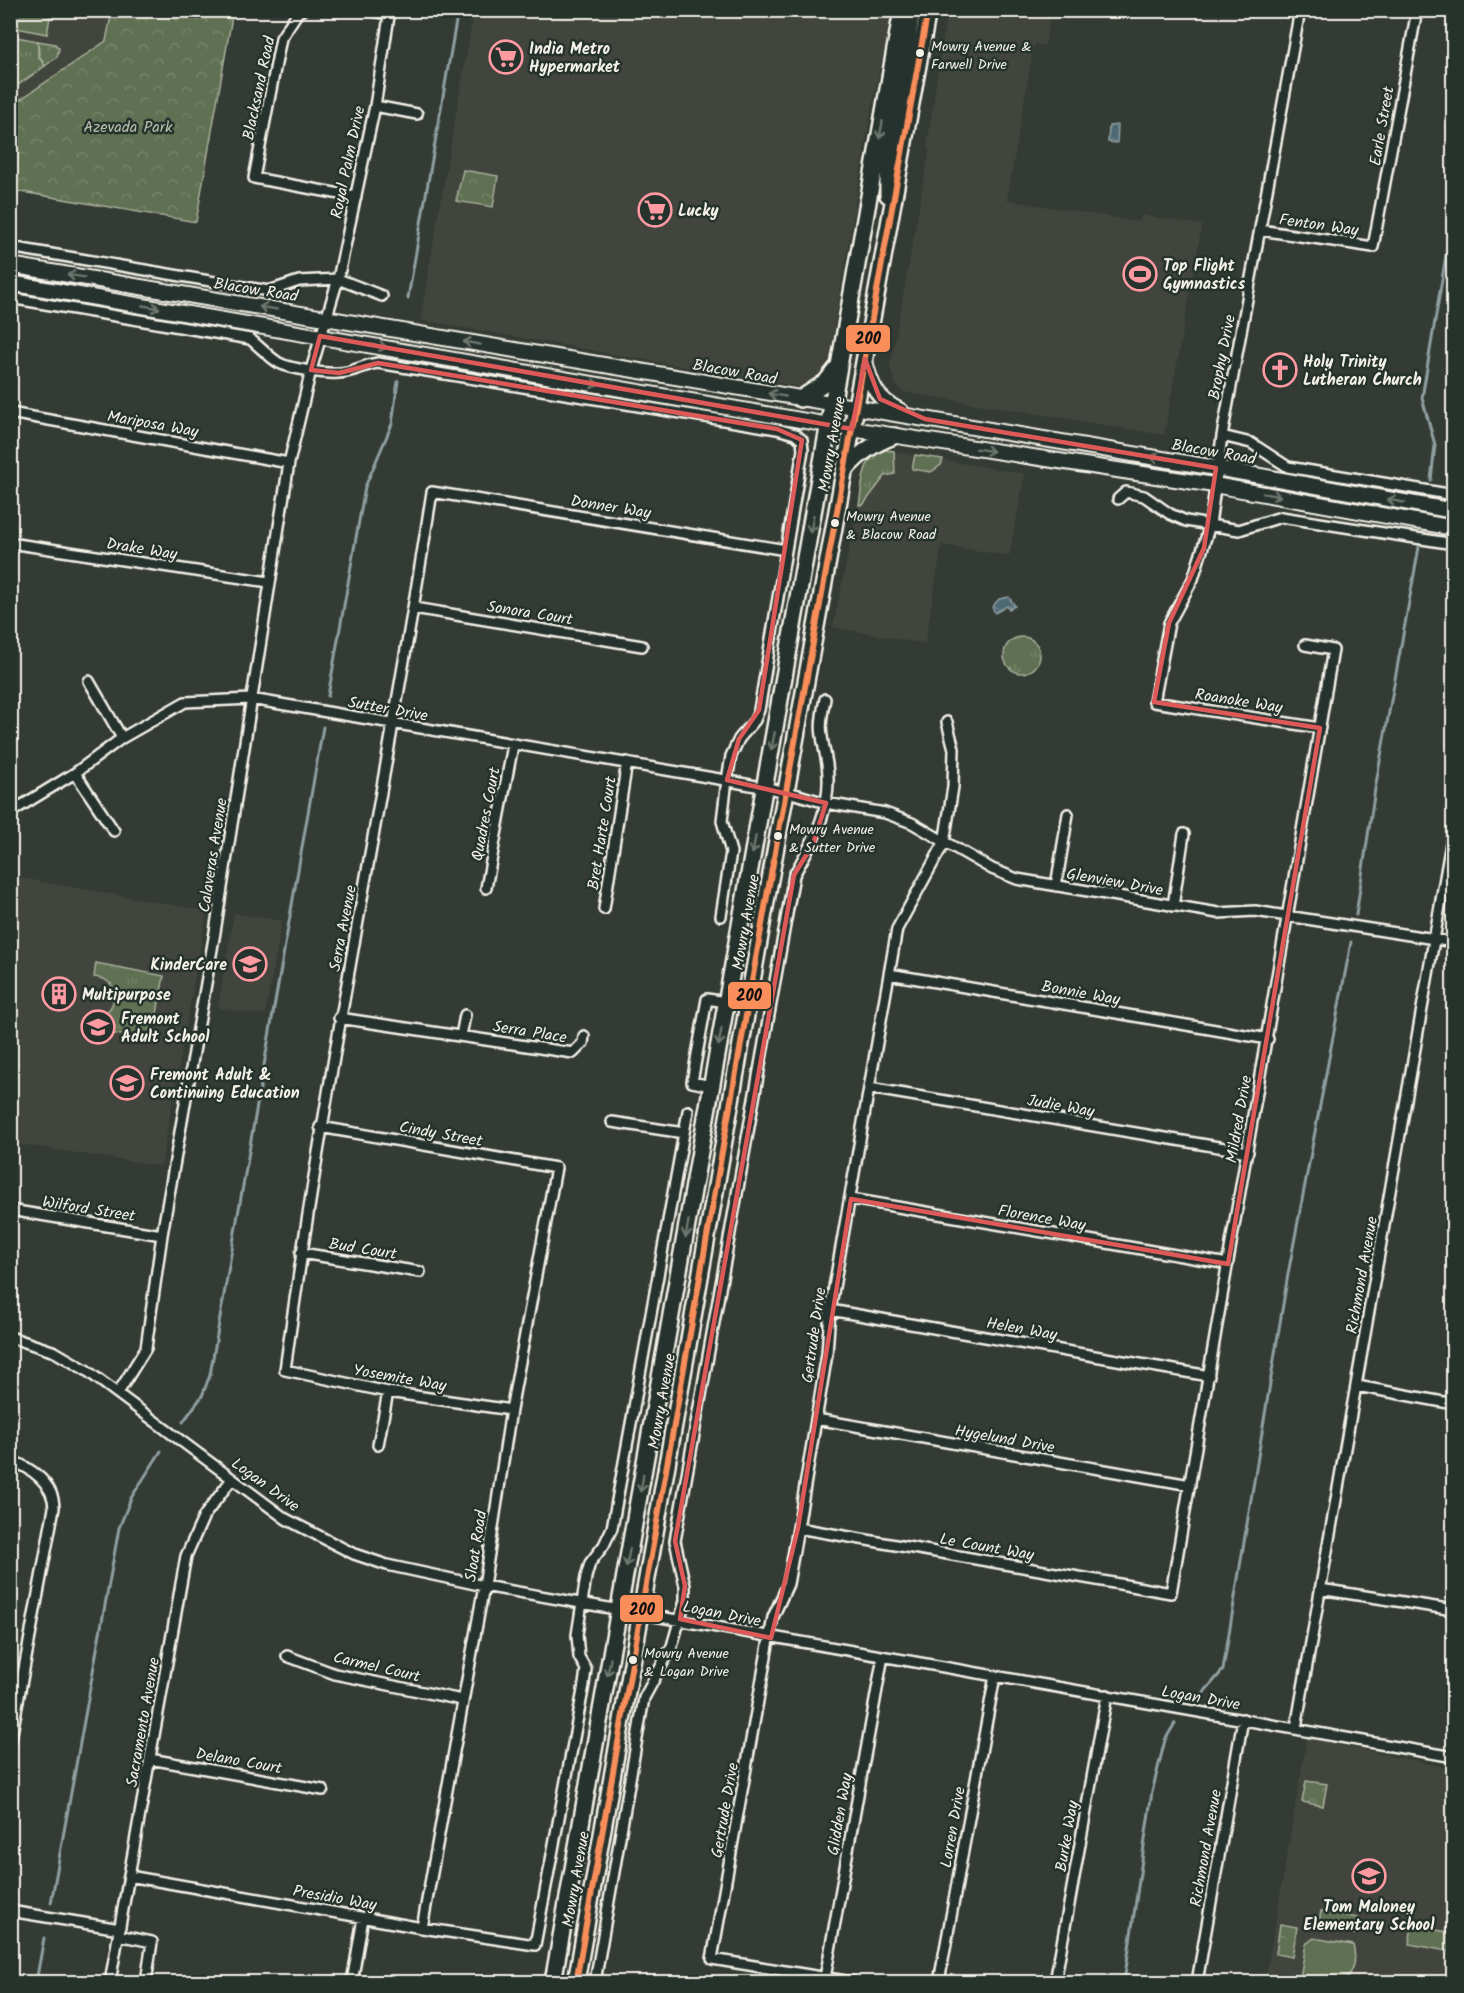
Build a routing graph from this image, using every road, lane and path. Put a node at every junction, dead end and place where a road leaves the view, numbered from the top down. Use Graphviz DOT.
graph roads {
  1 [pos="302,10"];
  2 [pos="367,10"];
  3 [pos="902,10"];
  4 [pos="912,10"];
  5 [pos="928,10"];
  6 [pos="1300,10"];
  7 [pos="1417,10"];
  8 [pos="390,12"];
  9 [pos="888,91"];
  10 [pos="375,106"];
  11 [pos="911,109"];
  12 [pos="417,114"];
  13 [pos="356,197"];
  14 [pos="1260,230"];
  15 [pos="888,234"];
  16 [pos="10,247"];
  17 [pos="1374,247"];
  18 [pos="10,265"];
  19 [pos="338,279"];
  20 [pos="10,283"];
  21 [pos="382,296"];
  22 [pos="10,298"];
  23 [pos="326,317"];
  24 [pos="320,336"];
  25 [pos="865,359"];
  26 [pos="839,365"];
  27 [pos="311,370"];
  28 [pos="800,399"];
  29 [pos="832,404"];
  30 [pos="856,408"];
  31 [pos="10,413"];
  32 [pos="925,419"];
  33 [pos="828,425"];
  34 [pos="852,429"];
  35 [pos="894,436"];
  36 [pos="1222,436"];
  37 [pos="289,464"];
  38 [pos="1216,468"];
  39 [pos="845,470"];
  40 [pos="1214,485"];
  41 [pos="432,492"];
  42 [pos="1454,495"];
  43 [pos="1118,499"];
  44 [pos="1454,511"];
  45 [pos="1210,525"];
  46 [pos="1454,528"];
  47 [pos="10,543"];
  48 [pos="1454,544"];
  49 [pos="786,550"];
  50 [pos="269,582"];
  51 [pos="414,608"];
  52 [pos="1305,645"];
  53 [pos="642,646"];
  54 [pos="89,681"];
  55 [pos="251,699"];
  56 [pos="825,699"];
  57 [pos="1154,702"];
  58 [pos="947,722"];
  59 [pos="392,725"];
  60 [pos="1320,728"];
  61 [pos="122,738"];
  62 [pos="513,745"];
  63 [pos="627,762"];
  64 [pos="75,773"];
  65 [pos="727,780"];
  66 [pos="764,787"];
  67 [pos="788,792"];
  68 [pos="826,803"];
  69 [pos="10,809"];
  70 [pos="1068,814"];
  71 [pos="1454,826"];
  72 [pos="114,831"];
  73 [pos="1185,834"];
  74 [pos="944,843"];
  75 [pos="1056,886"];
  76 [pos="486,888"];
  77 [pos="1173,906"];
  78 [pos="604,909"];
  79 [pos="721,916"];
  80 [pos="1289,916"];
  81 [pos="1435,939"];
  82 [pos="1454,942"];
  83 [pos="889,974"];
  84 [pos="465,1015"];
  85 [pos="339,1018"];
  86 [pos="461,1036"];
  87 [pos="584,1036"];
  88 [pos="1268,1039"];
  89 [pos="869,1088"];
  90 [pos="688,1111"];
  91 [pos="612,1122"];
  92 [pos="320,1127"];
  93 [pos="684,1133"];
  94 [pos="1248,1152"];
  95 [pos="556,1168"];
  96 [pos="851,1199"];
  97 [pos="10,1210"];
  98 [pos="162,1235"];
  99 [pos="301,1253"];
  100 [pos="1228,1264"];
  101 [pos="420,1272"];
  102 [pos="830,1310"];
  103 [pos="10,1337"];
  104 [pos="285,1370"];
  105 [pos="1209,1376"];
  106 [pos="1357,1386"];
  107 [pos="388,1392"];
  108 [pos="118,1393"];
  109 [pos="1454,1404"];
  110 [pos="511,1410"];
  111 [pos="816,1419"];
  112 [pos="378,1444"];
  113 [pos="10,1460"];
  114 [pos="232,1479"];
  115 [pos="1190,1485"];
  116 [pos="798,1528"];
  117 [pos="484,1586"];
  118 [pos="1320,1589"];
  119 [pos="1171,1593"];
  120 [pos="582,1602"];
  121 [pos="618,1609"];
  122 [pos="1454,1610"];
  123 [pos="642,1613"];
  124 [pos="680,1619"];
  125 [pos="771,1638"];
  126 [pos="287,1656"];
  127 [pos="883,1656"];
  128 [pos="995,1676"];
  129 [pos="1107,1695"];
  130 [pos="462,1700"];
  131 [pos="1243,1719"];
  132 [pos="1296,1728"];
  133 [pos="10,1744"];
  134 [pos="1454,1757"];
  135 [pos="150,1759"];
  136 [pos="323,1790"];
  137 [pos="129,1876"];
  138 [pos="10,1911"];
  139 [pos="363,1918"];
  140 [pos="422,1928"];
  141 [pos="119,1932"];
  142 [pos="535,1945"];
  143 [pos="825,1978"];
  144 [pos="110,1983"];
  145 [pos="146,1983"];
  146 [pos="352,1983"];
  147 [pos="553,1983"];
  148 [pos="576,1983"];
  149 [pos="595,1983"];
  150 [pos="852,1983"];
  151 [pos="939,1983"];
  152 [pos="1055,1983"];
  153 [pos="1197,1983"];
  1 -- 13 [label="street, Blacksand Road"];
  2 -- 8 [label="street"];
  3 -- 9 [label="main road, Mowry Avenue"];
  4 -- 11 [label="main road"];
  5 -- 11 [label="main road, Mowry Avenue"];
  6 -- 14 [label="street, Brophy Drive"];
  7 -- 17 [label="street, Earle Street"];
  8 -- 10 [label="street, Royal Palm Drive"];
  9 -- 15 [label="main road"];
  9 -- 26 [label="main road, Mowry Avenue, one-way"];
  10 -- 12 [label="street"];
  10 -- 13 [label="street, Royal Palm Drive"];
  11 -- 15 [label="main road, Mowry Avenue"];
  13 -- 19 [label="street, Royal Palm Drive"];
  14 -- 17 [label="street, Fenton Way"];
  14 -- 36 [label="street, Brophy Drive"];
  15 -- 25 [label="main road, Mowry Avenue"];
  16 -- 19 [label="street, Blacow Road"];
  23 -- 18 [label="main road, Blacow Road, one-way"];
  19 -- 21 [label="street, Blacow Road"];
  19 -- 23 [label="street, Royal Palm Drive"];
  20 -- 24 [label="main road, Blacow Road, one-way"];
  22 -- 27 [label="street"];
  23 -- 24 [label="street, Calaveras Avenue"];
  28 -- 23 [label="main road, Blacow Road, one-way"];
  24 -- 27 [label="street, Calaveras Avenue"];
  24 -- 33 [label="main road, Blacow Road, one-way"];
  25 -- 30 [label="main road, Mowry Avenue"];
  25 -- 32 [label="main road"];
  26 -- 28 [label="main road"];
  26 -- 29 [label="main road, Mowry Avenue"];
  27 -- 37 [label="street, Calaveras Avenue"];
  27 -- 49 [label="street, Mowry Avenue"];
  28 -- 29 [label="main road, Blacow Road"];
  29 -- 30 [label="main road, Blacow Road"];
  29 -- 33 [label="main road, Mowry Avenue"];
  30 -- 32 [label="main road, Blacow Road"];
  30 -- 34 [label="main road, Mowry Avenue"];
  31 -- 37 [label="street, Mariposa Way"];
  38 -- 32 [label="main road, Blacow Road, one-way"];
  33 -- 34 [label="main road, Blacow Road"];
  33 -- 66 [label="main road, Mowry Avenue, one-way"];
  34 -- 35 [label="main road, Blacow Road"];
  34 -- 39 [label="main road, Mowry Avenue"];
  35 -- 39 [label="main road"];
  35 -- 40 [label="main road, Blacow Road, one-way"];
  36 -- 38 [label="street, Brophy Drive"];
  36 -- 42 [label="street, Blacow Road"];
  37 -- 50 [label="street, Calaveras Avenue"];
  38 -- 40 [label="street, Brophy Drive"];
  44 -- 38 [label="main road, Blacow Road, one-way"];
  39 -- 67 [label="main road, Mowry Avenue"];
  40 -- 45 [label="street, Brophy Drive"];
  40 -- 46 [label="main road, Blacow Road, one-way"];
  41 -- 49 [label="street, Donner Way"];
  41 -- 51 [label="street, Serra Avenue"];
  43 -- 45 [label="street"];
  45 -- 48 [label="street"];
  45 -- 57 [label="street, Brophy Drive"];
  47 -- 50 [label="street, Drake Way"];
  49 -- 65 [label="street, Mowry Avenue"];
  50 -- 55 [label="street, Calaveras Avenue"];
  51 -- 53 [label="street, Sonora Court"];
  51 -- 59 [label="street, Serra Avenue"];
  52 -- 60 [label="street, Mildred Drive"];
  54 -- 61 [label="street"];
  55 -- 59 [label="street, Sutter Drive"];
  55 -- 61 [label="street, Sutter Drive"];
  55 -- 98 [label="street, Calaveras Avenue"];
  56 -- 68 [label="street"];
  57 -- 60 [label="street, Roanoke Way"];
  58 -- 74 [label="street, Gertrude Drive"];
  59 -- 62 [label="street, Sutter Drive"];
  59 -- 85 [label="street, Serra Avenue"];
  60 -- 80 [label="street, Mildred Drive"];
  61 -- 64 [label="street, Sutter Drive"];
  62 -- 63 [label="street, Sutter Drive"];
  62 -- 76 [label="street, Quadres Court"];
  63 -- 65 [label="street, Sutter Drive"];
  63 -- 78 [label="street, Bret Harte Court"];
  64 -- 69 [label="street, Sutter Drive"];
  64 -- 72 [label="street"];
  65 -- 66 [label="street, Sutter Drive"];
  65 -- 79 [label="street, Mowry Avenue"];
  66 -- 67 [label="street, Sutter Drive"];
  66 -- 121 [label="main road, Mowry Avenue, one-way"];
  67 -- 68 [label="street, Glenview Drive"];
  67 -- 123 [label="main road, Mowry Avenue"];
  68 -- 74 [label="street, Glenview Drive"];
  68 -- 124 [label="street"];
  70 -- 75 [label="street"];
  71 -- 81 [label="street, Richmond Avenue"];
  73 -- 77 [label="street"];
  74 -- 75 [label="street, Glenview Drive"];
  74 -- 83 [label="street, Gertrude Drive"];
  75 -- 77 [label="street, Glenview Drive"];
  77 -- 80 [label="street, Glenview Drive"];
  80 -- 81 [label="street, Glenview Drive"];
  80 -- 88 [label="street, Mildred Drive"];
  81 -- 82 [label="street, Glenview Drive"];
  81 -- 106 [label="street, Richmond Avenue"];
  83 -- 88 [label="street, Bonnie Way"];
  83 -- 89 [label="street, Gertrude Drive"];
  84 -- 86 [label="street"];
  85 -- 86 [label="street, Serra Place"];
  85 -- 92 [label="street, Serra Avenue"];
  86 -- 87 [label="street, Serra Place"];
  88 -- 94 [label="street, Mildred Drive"];
  89 -- 94 [label="street, Judie Way"];
  89 -- 96 [label="street, Gertrude Drive"];
  90 -- 93 [label="street, Mowry Avenue"];
  91 -- 93 [label="street"];
  92 -- 95 [label="street, Cindy Street"];
  92 -- 99 [label="street, Serra Avenue"];
  93 -- 120 [label="street, Mowry Avenue"];
  94 -- 100 [label="street, Mildred Drive"];
  95 -- 110 [label="street, Sloat Road"];
  96 -- 100 [label="street, Florence Way"];
  96 -- 102 [label="street, Gertrude Drive"];
  97 -- 98 [label="street, Wilford Street"];
  98 -- 108 [label="street, Calaveras Avenue"];
  99 -- 101 [label="street, Bud Court"];
  99 -- 104 [label="street, Serra Avenue"];
  100 -- 105 [label="street, Mildred Drive"];
  102 -- 105 [label="street, Helen Way"];
  102 -- 111 [label="street, Gertrude Drive"];
  103 -- 108 [label="street, Logan Drive"];
  104 -- 107 [label="street, Yosemite Way"];
  105 -- 115 [label="street, Mildred Drive"];
  106 -- 109 [label="street"];
  106 -- 118 [label="street, Richmond Avenue"];
  107 -- 110 [label="street, Yosemite Way"];
  107 -- 112 [label="street"];
  108 -- 114 [label="street, Logan Drive"];
  110 -- 117 [label="street, Sloat Road"];
  111 -- 115 [label="street, Hygelund Drive"];
  111 -- 116 [label="street, Gertrude Drive"];
  113 -- 133 [label="street"];
  114 -- 117 [label="street, Logan Drive"];
  114 -- 135 [label="street, Sacramento Avenue"];
  115 -- 119 [label="street, Mildred Drive"];
  116 -- 119 [label="street, Le Count Way"];
  116 -- 125 [label="street, Gertrude Drive"];
  117 -- 120 [label="street, Logan Drive"];
  117 -- 130 [label="street, Sloat Road"];
  118 -- 122 [label="street"];
  118 -- 132 [label="street, Richmond Avenue"];
  120 -- 121 [label="street, Logan Drive"];
  120 -- 142 [label="street, Mowry Avenue"];
  121 -- 123 [label="street, Logan Drive"];
  121 -- 147 [label="main road, Mowry Avenue, one-way"];
  123 -- 124 [label="street, Logan Drive"];
  123 -- 148 [label="main road, Mowry Avenue"];
  124 -- 125 [label="street, Logan Drive"];
  124 -- 149 [label="street"];
  125 -- 127 [label="street, Logan Drive"];
  125 -- 143 [label="street, Gertrude Drive"];
  126 -- 130 [label="street, Carmel Court"];
  127 -- 128 [label="street, Logan Drive"];
  127 -- 143 [label="street, Glidden Way"];
  128 -- 129 [label="street, Logan Drive"];
  128 -- 151 [label="street, Lorren Drive"];
  129 -- 131 [label="street, Logan Drive"];
  129 -- 152 [label="street, Burke Way"];
  130 -- 140 [label="street, Sloat Road"];
  131 -- 132 [label="street, Logan Drive"];
  131 -- 153 [label="street, Richmond Avenue"];
  132 -- 134 [label="street, Logan Drive"];
  135 -- 136 [label="street, Delano Court"];
  135 -- 137 [label="street, Sacramento Avenue"];
  137 -- 139 [label="street, Presidio Way"];
  137 -- 141 [label="street, Sacramento Avenue"];
  138 -- 141 [label="street"];
  139 -- 140 [label="street, Presidio Way"];
  139 -- 146 [label="street"];
  140 -- 142 [label="street, Presidio Way"];
  141 -- 144 [label="street, Sacramento Avenue"];
  141 -- 145 [label="street"];
  143 -- 150 [label="street"];
}
